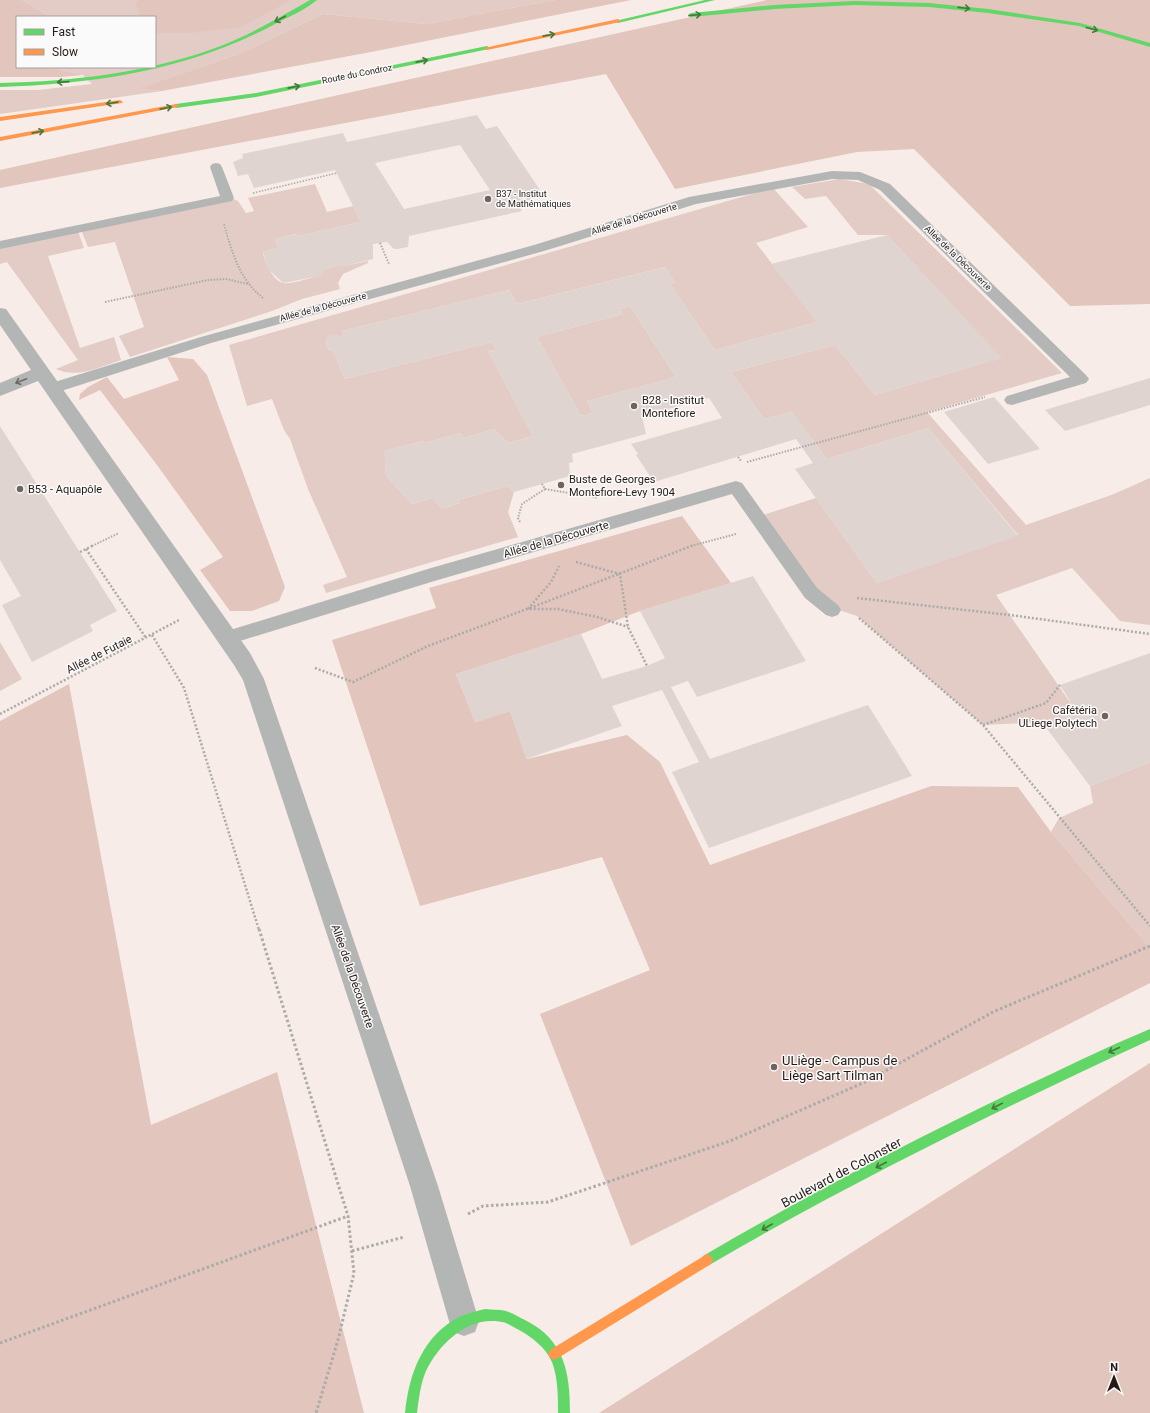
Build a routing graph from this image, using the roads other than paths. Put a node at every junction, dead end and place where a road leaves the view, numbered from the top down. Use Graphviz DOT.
graph roads {
  1 [pos="314,0"];
  2 [pos="674,0"];
  3 [pos="712,0"];
  4 [pos="637,7"];
  5 [pos="600,25"];
  6 [pos="1150,45"];
  7 [pos="155,68"];
  8 [pos="156,68"];
  9 [pos="0,85"];
  10 [pos="256,95"];
  11 [pos="127,101"];
  12 [pos="0,119"];
  13 [pos="82,133"];
  14 [pos="0,139"];
  15 [pos="216,167"];
  16 [pos="0,245"];
  17 [pos="0,313"];
  18 [pos="47,380"];
  19 [pos="0,390"];
  20 [pos="1012,400"];
  21 [pos="832,610"];
  22 [pos="227,638"];
  23 [pos="1150,1034"];
  24 [pos="464,1320"];
  25 [pos="554,1354"];
  26 [pos="411,1413"];
  27 [pos="564,1413"];
  1 -- 8 [label="main road, one-way"];
  2 -- 4 [label="main road"];
  3 -- 5 [label="main road, Route du Condroz"];
  5 -- 6 [label="main road, one-way"];
  10 -- 5 [label="main road, Route du Condroz, one-way"];
  7 -- 9 [label="main road, one-way"];
  10 -- 13 [label="main road"];
  14 -- 10 [label="main road, Route du Condroz, one-way"];
  11 -- 12 [label="main road, one-way"];
  15 -- 16 [label="lane"];
  17 -- 18 [label="street, Allée de la Découverte"];
  18 -- 19 [label="street, Allée de la Découverte, one-way"];
  18 -- 20 [label="lane, Allée de la Découverte"];
  18 -- 22 [label="street, Allée de la Découverte"];
  21 -- 22 [label="lane, Allée de la Découverte"];
  22 -- 24 [label="street, Allée de la Découverte"];
  23 -- 25 [label="main road, Boulevard de Colonster, one-way"];
  24 -- 25 [label="main road"];
  24 -- 26 [label="main road"];
  25 -- 27 [label="main road"];
}
